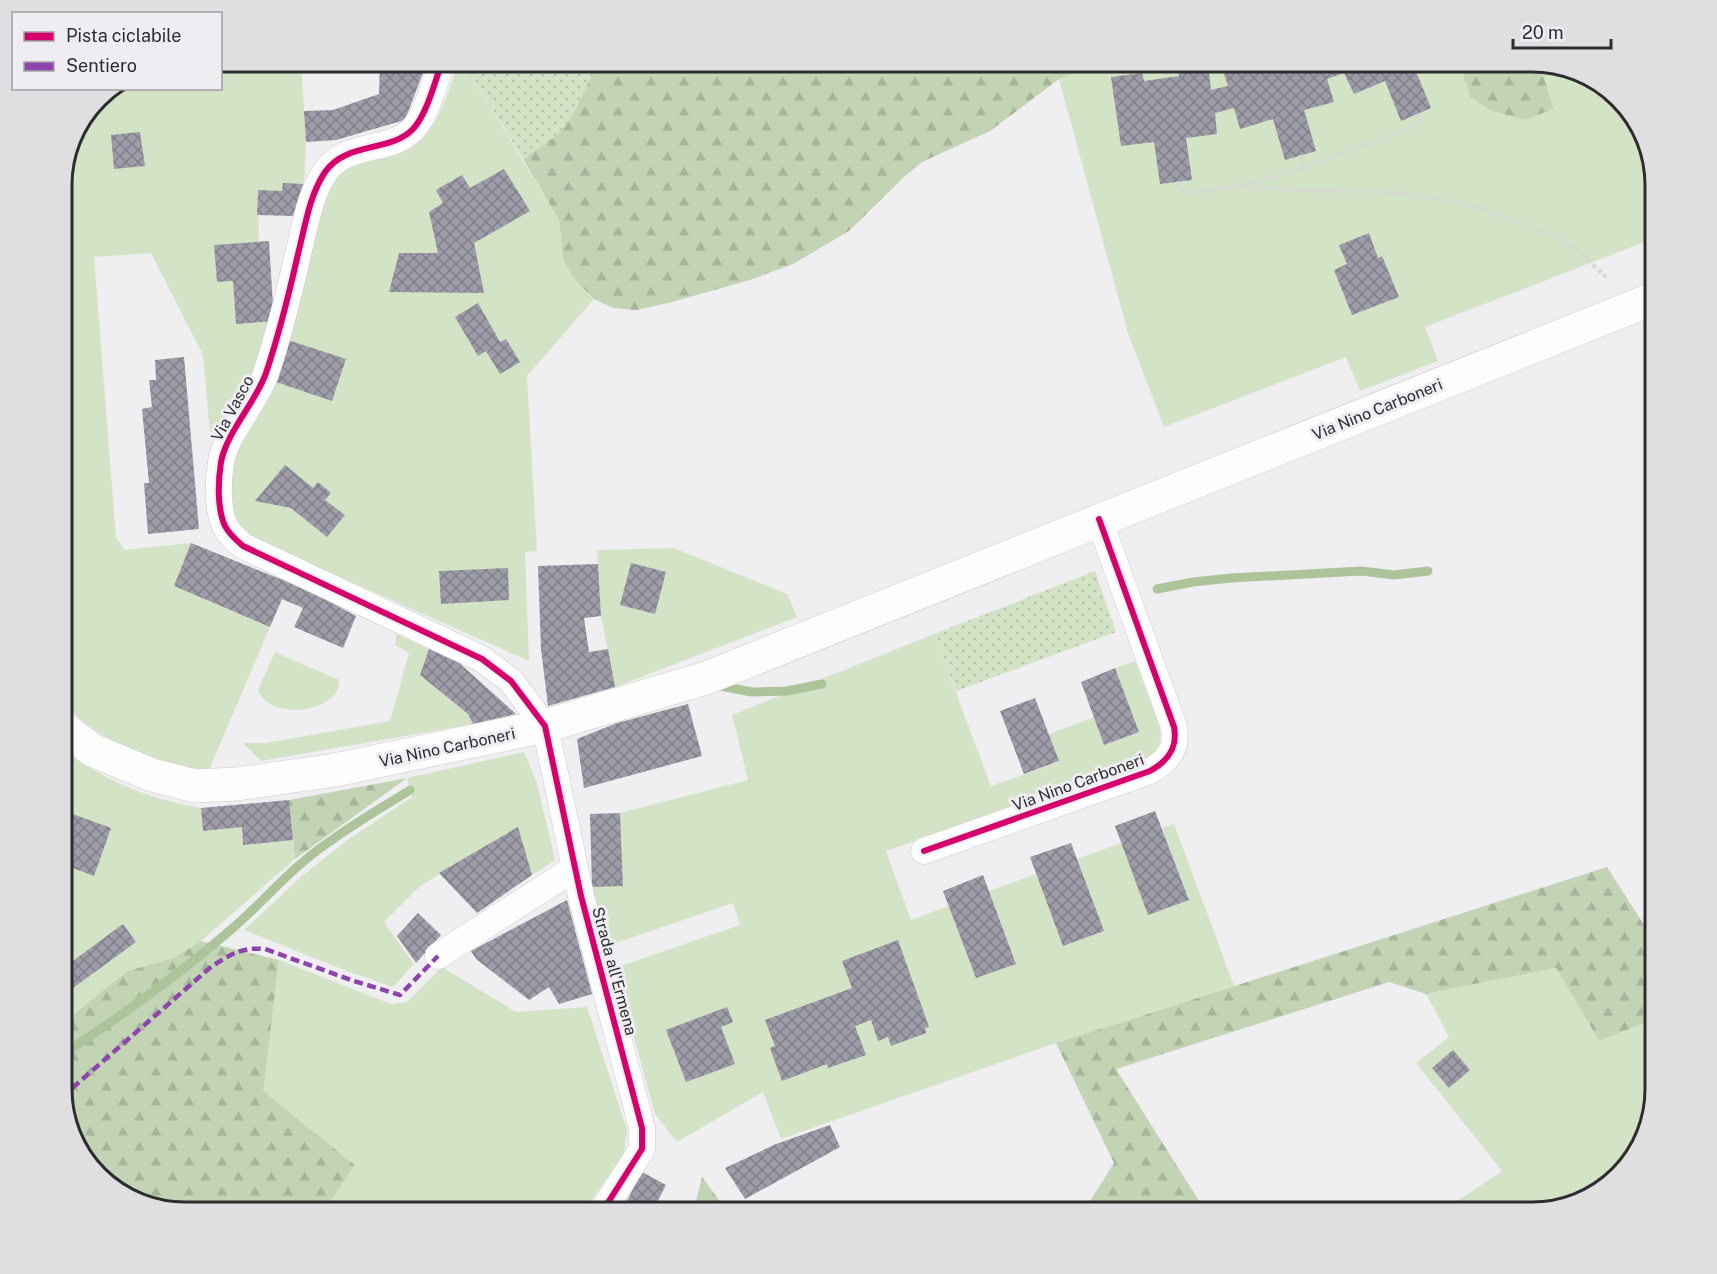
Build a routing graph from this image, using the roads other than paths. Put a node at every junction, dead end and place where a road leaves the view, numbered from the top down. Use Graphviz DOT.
graph roads {
  1 [pos="438,72"];
  2 [pos="1645,302"];
  3 [pos="1099,519"];
  4 [pos="545,726"];
  5 [pos="72,734"];
  6 [pos="924,850"];
  7 [pos="575,868"];
  8 [pos="438,956"];
  9 [pos="609,1202"];
  1 -- 4 [label="street, Via Vasco"];
  2 -- 3 [label="main road, Via Nino Carboneri"];
  3 -- 4 [label="main road, Via Nino Carboneri"];
  3 -- 6 [label="street, Via Nino Carboneri"];
  4 -- 5 [label="main road, Via Nino Carboneri"];
  4 -- 7 [label="street, Strada all'Ermena"];
  7 -- 8 [label="street"];
  7 -- 9 [label="street, Strada all'Ermena"];
}
